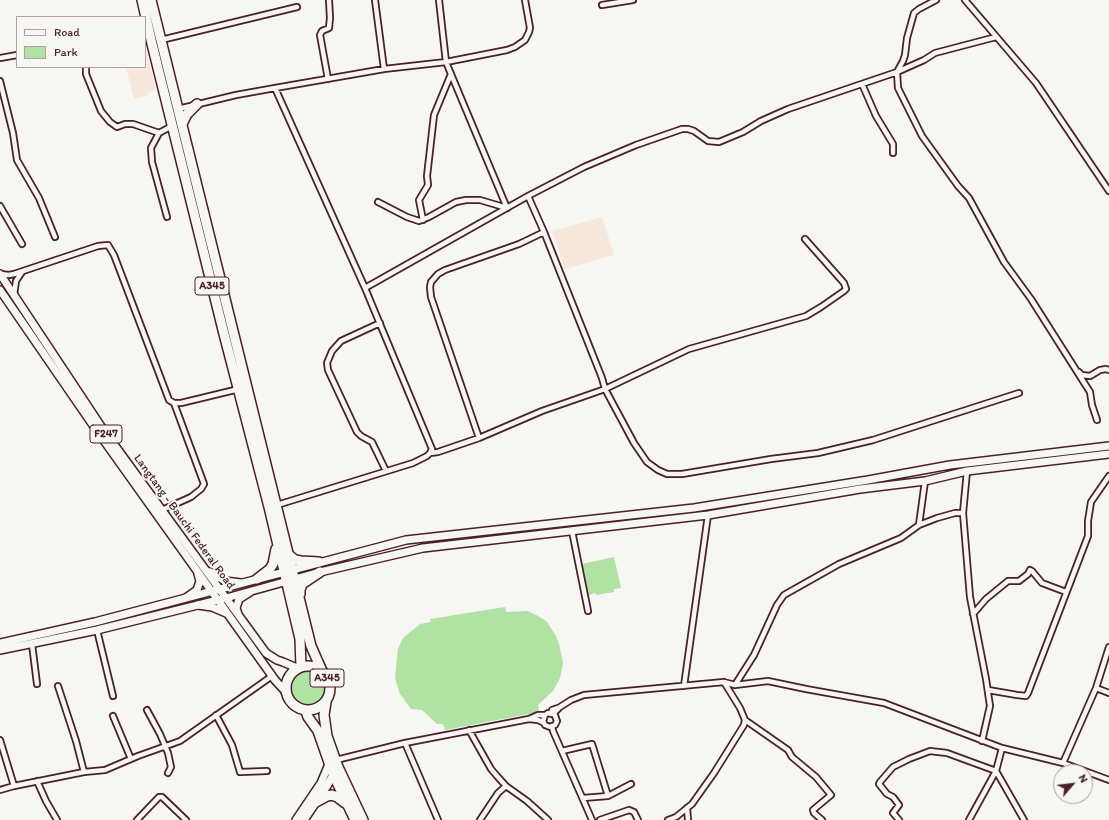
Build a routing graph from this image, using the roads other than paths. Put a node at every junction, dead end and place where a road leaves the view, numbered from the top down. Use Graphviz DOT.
graph roads {
  1 [pos="142,0"];
  2 [pos="151,0"];
  3 [pos="329,0"];
  4 [pos="375,0"];
  5 [pos="440,0"];
  6 [pos="525,0"];
  7 [pos="633,0"];
  8 [pos="936,0"];
  9 [pos="965,0"];
  10 [pos="602,5"];
  11 [pos="296,7"];
  12 [pos="144,16"];
  13 [pos="146,30"];
  14 [pos="996,36"];
  15 [pos="161,40"];
  16 [pos="148,45"];
  17 [pos="16,55"];
  18 [pos="0,58"];
  19 [pos="446,62"];
  20 [pos="86,68"];
  21 [pos="384,69"];
  22 [pos="897,72"];
  23 [pos="451,74"];
  24 [pos="328,79"];
  25 [pos="0,81"];
  26 [pos="862,84"];
  27 [pos="275,88"];
  28 [pos="197,104"];
  29 [pos="178,109"];
  30 [pos="168,111"];
  31 [pos="182,124"];
  32 [pos="172,126"];
  33 [pos="160,133"];
  34 [pos="893,153"];
  35 [pos="1109,191"];
  36 [pos="528,196"];
  37 [pos="378,202"];
  38 [pos="0,206"];
  39 [pos="507,208"];
  40 [pos="203,211"];
  41 [pos="194,213"];
  42 [pos="167,217"];
  43 [pos="423,220"];
  44 [pos="544,232"];
  45 [pos="55,236"];
  46 [pos="805,239"];
  47 [pos="22,244"];
  48 [pos="23,271"];
  49 [pos="0,274"];
  50 [pos="366,288"];
  51 [pos="218,289"];
  52 [pos="0,290"];
  53 [pos="14,295"];
  54 [pos="22,306"];
  55 [pos="14,311"];
  56 [pos="380,323"];
  57 [pos="1075,368"];
  58 [pos="1109,370"];
  59 [pos="242,388"];
  60 [pos="605,389"];
  61 [pos="1019,393"];
  62 [pos="174,403"];
  63 [pos="1097,420"];
  64 [pos="479,438"];
  65 [pos="1109,446"];
  66 [pos="430,453"];
  67 [pos="1109,454"];
  68 [pos="386,471"];
  69 [pos="967,471"];
  70 [pos="1109,476"];
  71 [pos="925,481"];
  72 [pos="277,505"];
  73 [pos="708,506"];
  74 [pos="162,510"];
  75 [pos="963,513"];
  76 [pos="708,515"];
  77 [pos="919,525"];
  78 [pos="572,531"];
  79 [pos="277,541"];
  80 [pos="289,555"];
  81 [pos="319,562"];
  82 [pos="194,567"];
  83 [pos="204,568"];
  84 [pos="288,570"];
  85 [pos="320,572"];
  86 [pos="257,579"];
  87 [pos="290,581"];
  88 [pos="241,583"];
  89 [pos="220,589"];
  90 [pos="212,591"];
  91 [pos="250,592"];
  92 [pos="1066,592"];
  93 [pos="187,597"];
  94 [pos="300,598"];
  95 [pos="222,599"];
  96 [pos="198,605"];
  97 [pos="588,611"];
  98 [pos="973,614"];
  99 [pos="230,616"];
  100 [pos="239,616"];
  101 [pos="95,622"];
  102 [pos="97,630"];
  103 [pos="0,643"];
  104 [pos="32,644"];
  105 [pos="1109,647"];
  106 [pos="0,650"];
  107 [pos="1108,654"];
  108 [pos="299,668"];
  109 [pos="322,671"];
  110 [pos="272,676"];
  111 [pos="724,682"];
  112 [pos="37,684"];
  113 [pos="735,685"];
  114 [pos="58,686"];
  115 [pos="684,686"];
  116 [pos="1096,688"];
  117 [pos="988,690"];
  118 [pos="286,692"];
  119 [pos="1109,693"];
  120 [pos="112,696"];
  121 [pos="326,702"];
  122 [pos="560,707"];
  123 [pos="147,710"];
  124 [pos="306,711"];
  125 [pos="552,714"];
  126 [pos="216,715"];
  127 [pos="545,715"];
  128 [pos="113,716"];
  129 [pos="529,719"];
  130 [pos="556,720"];
  131 [pos="745,720"];
  132 [pos="544,723"];
  133 [pos="552,726"];
  134 [pos="468,730"];
  135 [pos="556,738"];
  136 [pos="0,740"];
  137 [pos="982,741"];
  138 [pos="405,743"];
  139 [pos="164,746"];
  140 [pos="1002,748"];
  141 [pos="562,752"];
  142 [pos="131,759"];
  143 [pos="1064,763"];
  144 [pos="334,766"];
  145 [pos="996,770"];
  146 [pos="266,771"];
  147 [pos="84,772"];
  148 [pos="168,773"];
  149 [pos="1109,780"];
  150 [pos="38,781"];
  151 [pos="631,784"];
  152 [pos="14,786"];
  153 [pos="506,786"];
  154 [pos="0,790"];
  155 [pos="608,796"];
  156 [pos="583,798"];
  157 [pos="316,802"];
  158 [pos="687,808"];
  159 [pos="351,810"];
  160 [pos="57,820"];
  161 [pos="137,820"];
  162 [pos="186,820"];
  163 [pos="296,820"];
  164 [pos="304,820"];
  165 [pos="355,820"];
  166 [pos="363,820"];
  167 [pos="438,820"];
  168 [pos="480,820"];
  169 [pos="548,820"];
  170 [pos="592,820"];
  171 [pos="600,820"];
  172 [pos="638,820"];
  173 [pos="668,820"];
  174 [pos="688,820"];
  175 [pos="822,820"];
  176 [pos="899,820"];
  177 [pos="969,820"];
  178 [pos="1024,820"];
  1 -- 12 [label="highway, A345"];
  2 -- 15 [label="highway, A345"];
  3 -- 24 [label="street"];
  4 -- 21 [label="street"];
  5 -- 19 [label="street"];
  6 -- 19 [label="street"];
  7 -- 10 [label="street"];
  8 -- 22 [label="street"];
  9 -- 14 [label="street"];
  11 -- 15 [label="street"];
  13 -- 16 [label="highway, A345"];
  14 -- 22 [label="street"];
  14 -- 35 [label="street"];
  15 -- 29 [label="highway, A345"];
  16 -- 30 [label="highway, A345"];
  17 -- 18 [label="street"];
  19 -- 21 [label="street"];
  19 -- 23 [label="street"];
  20 -- 33 [label="street"];
  21 -- 24 [label="street"];
  22 -- 26 [label="street"];
  22 -- 57 [label="street"];
  23 -- 39 [label="street"];
  23 -- 43 [label="street"];
  24 -- 27 [label="street"];
  25 -- 45 [label="street"];
  26 -- 34 [label="street"];
  26 -- 36 [label="street"];
  27 -- 28 [label="street"];
  27 -- 50 [label="street"];
  28 -- 29 [label="street"];
  28 -- 31 [label="highway"];
  29 -- 30 [label="street"];
  29 -- 31 [label="highway, A345"];
  30 -- 32 [label="highway, A345"];
  31 -- 40 [label="highway, A345"];
  32 -- 33 [label="street"];
  32 -- 41 [label="highway, A345"];
  33 -- 42 [label="street"];
  36 -- 39 [label="street"];
  36 -- 44 [label="street"];
  37 -- 43 [label="street"];
  38 -- 47 [label="street"];
  39 -- 43 [label="street"];
  39 -- 50 [label="street"];
  40 -- 41 [label="highway"];
  40 -- 51 [label="highway, A345"];
  41 -- 51 [label="highway, A345"];
  44 -- 60 [label="street"];
  44 -- 64 [label="street"];
  46 -- 60 [label="street"];
  48 -- 49 [label="street"];
  48 -- 53 [label="street"];
  48 -- 62 [label="street"];
  49 -- 53 [label="street, Langtang - Bauchi Federal Road / F247"];
  50 -- 56 [label="street"];
  51 -- 59 [label="highway, A345"];
  52 -- 55 [label="street, Langtang - Bauchi Federal Road / F247"];
  53 -- 54 [label="street, Langtang - Bauchi Federal Road / F247"];
  54 -- 55 [label="street"];
  54 -- 74 [label="street, Langtang - Bauchi Federal Road / F247"];
  55 -- 82 [label="street, Langtang - Bauchi Federal Road / F247"];
  56 -- 66 [label="street"];
  56 -- 68 [label="street"];
  57 -- 58 [label="street"];
  57 -- 63 [label="street"];
  59 -- 62 [label="street"];
  59 -- 72 [label="highway, A345"];
  59 -- 79 [label="highway, A345"];
  60 -- 61 [label="street"];
  60 -- 64 [label="street"];
  62 -- 74 [label="street"];
  64 -- 66 [label="street"];
  65 -- 73 [label="street"];
  66 -- 68 [label="street"];
  67 -- 69 [label="street"];
  68 -- 72 [label="street"];
  69 -- 71 [label="street"];
  69 -- 75 [label="street"];
  70 -- 92 [label="street"];
  71 -- 76 [label="street"];
  71 -- 77 [label="street"];
  72 -- 80 [label="highway, A345"];
  73 -- 76 [label="street"];
  73 -- 81 [label="street"];
  74 -- 83 [label="street, Langtang - Bauchi Federal Road / F247"];
  75 -- 77 [label="street"];
  75 -- 98 [label="street"];
  76 -- 78 [label="street"];
  76 -- 115 [label="street"];
  77 -- 113 [label="street"];
  78 -- 85 [label="street"];
  78 -- 97 [label="street"];
  79 -- 84 [label="highway, A345"];
  79 -- 86 [label="highway"];
  80 -- 81 [label="highway"];
  80 -- 84 [label="highway, A345"];
  81 -- 84 [label="street"];
  82 -- 90 [label="street, Langtang - Bauchi Federal Road / F247"];
  82 -- 93 [label="street"];
  83 -- 88 [label="street"];
  83 -- 89 [label="street, Langtang - Bauchi Federal Road / F247"];
  84 -- 86 [label="street"];
  84 -- 87 [label="highway, A345"];
  85 -- 87 [label="street"];
  85 -- 94 [label="highway"];
  86 -- 88 [label="street"];
  87 -- 91 [label="street"];
  87 -- 94 [label="highway, A345"];
  87 -- 108 [label="highway, A345"];
  88 -- 89 [label="street"];
  89 -- 90 [label="street"];
  89 -- 95 [label="street, Langtang - Bauchi Federal Road / F247"];
  90 -- 93 [label="street"];
  90 -- 95 [label="street, Langtang - Bauchi Federal Road / F247"];
  91 -- 95 [label="street"];
  91 -- 100 [label="street"];
  92 -- 98 [label="street"];
  92 -- 117 [label="street"];
  93 -- 101 [label="street"];
  94 -- 109 [label="highway, A345"];
  95 -- 96 [label="street"];
  95 -- 99 [label="street, Langtang - Bauchi Federal Road / F247"];
  95 -- 100 [label="street, Langtang - Bauchi Federal Road / F247"];
  96 -- 99 [label="street"];
  96 -- 102 [label="street"];
  98 -- 117 [label="street"];
  99 -- 110 [label="street, Langtang - Bauchi Federal Road / F247"];
  100 -- 108 [label="street, Langtang - Bauchi Federal Road / F247"];
  101 -- 102 [label="street"];
  101 -- 103 [label="street"];
  102 -- 104 [label="street"];
  102 -- 120 [label="street"];
  104 -- 106 [label="street"];
  104 -- 112 [label="street"];
  105 -- 107 [label="street"];
  107 -- 116 [label="street"];
  108 -- 109 [label="highway, A345"];
  108 -- 118 [label="highway, A345"];
  109 -- 121 [label="highway, A345"];
  110 -- 118 [label="street, Langtang - Bauchi Federal Road / F247"];
  110 -- 126 [label="street"];
  111 -- 113 [label="street"];
  111 -- 115 [label="street"];
  111 -- 131 [label="street"];
  113 -- 137 [label="street"];
  114 -- 147 [label="street"];
  115 -- 122 [label="street"];
  116 -- 119 [label="street"];
  116 -- 143 [label="street"];
  117 -- 137 [label="street"];
  118 -- 124 [label="highway, A345"];
  121 -- 124 [label="highway, A345"];
  121 -- 144 [label="highway, A345"];
  122 -- 125 [label="street"];
  122 -- 130 [label="street"];
  123 -- 139 [label="street"];
  124 -- 144 [label="highway, A345"];
  125 -- 127 [label="street"];
  125 -- 130 [label="street"];
  126 -- 139 [label="street"];
  126 -- 146 [label="street"];
  127 -- 129 [label="street"];
  127 -- 132 [label="street"];
  128 -- 142 [label="street"];
  129 -- 132 [label="street"];
  129 -- 134 [label="street"];
  130 -- 133 [label="street"];
  130 -- 135 [label="street"];
  131 -- 158 [label="street"];
  131 -- 175 [label="street"];
  132 -- 133 [label="street"];
  133 -- 135 [label="street"];
  134 -- 138 [label="street"];
  134 -- 153 [label="street"];
  135 -- 141 [label="street"];
  136 -- 152 [label="street"];
  137 -- 140 [label="street"];
  138 -- 144 [label="street"];
  138 -- 167 [label="street"];
  139 -- 142 [label="street"];
  139 -- 148 [label="street"];
  140 -- 143 [label="street"];
  140 -- 145 [label="street"];
  141 -- 155 [label="street"];
  141 -- 156 [label="street"];
  142 -- 147 [label="street"];
  143 -- 149 [label="street"];
  144 -- 157 [label="street"];
  144 -- 159 [label="highway, A345"];
  144 -- 163 [label="street"];
  144 -- 166 [label="highway, A345"];
  145 -- 176 [label="street"];
  145 -- 177 [label="street"];
  145 -- 178 [label="street"];
  147 -- 150 [label="street"];
  150 -- 152 [label="street"];
  150 -- 160 [label="street"];
  151 -- 155 [label="street"];
  152 -- 154 [label="street"];
  153 -- 168 [label="street"];
  153 -- 169 [label="street"];
  155 -- 156 [label="street"];
  156 -- 170 [label="street"];
  157 -- 159 [label="highway"];
  157 -- 164 [label="street"];
  158 -- 173 [label="street"];
  158 -- 174 [label="street"];
  159 -- 165 [label="highway, A345"];
  161 -- 162 [label="street"];
  171 -- 172 [label="street"];
}
